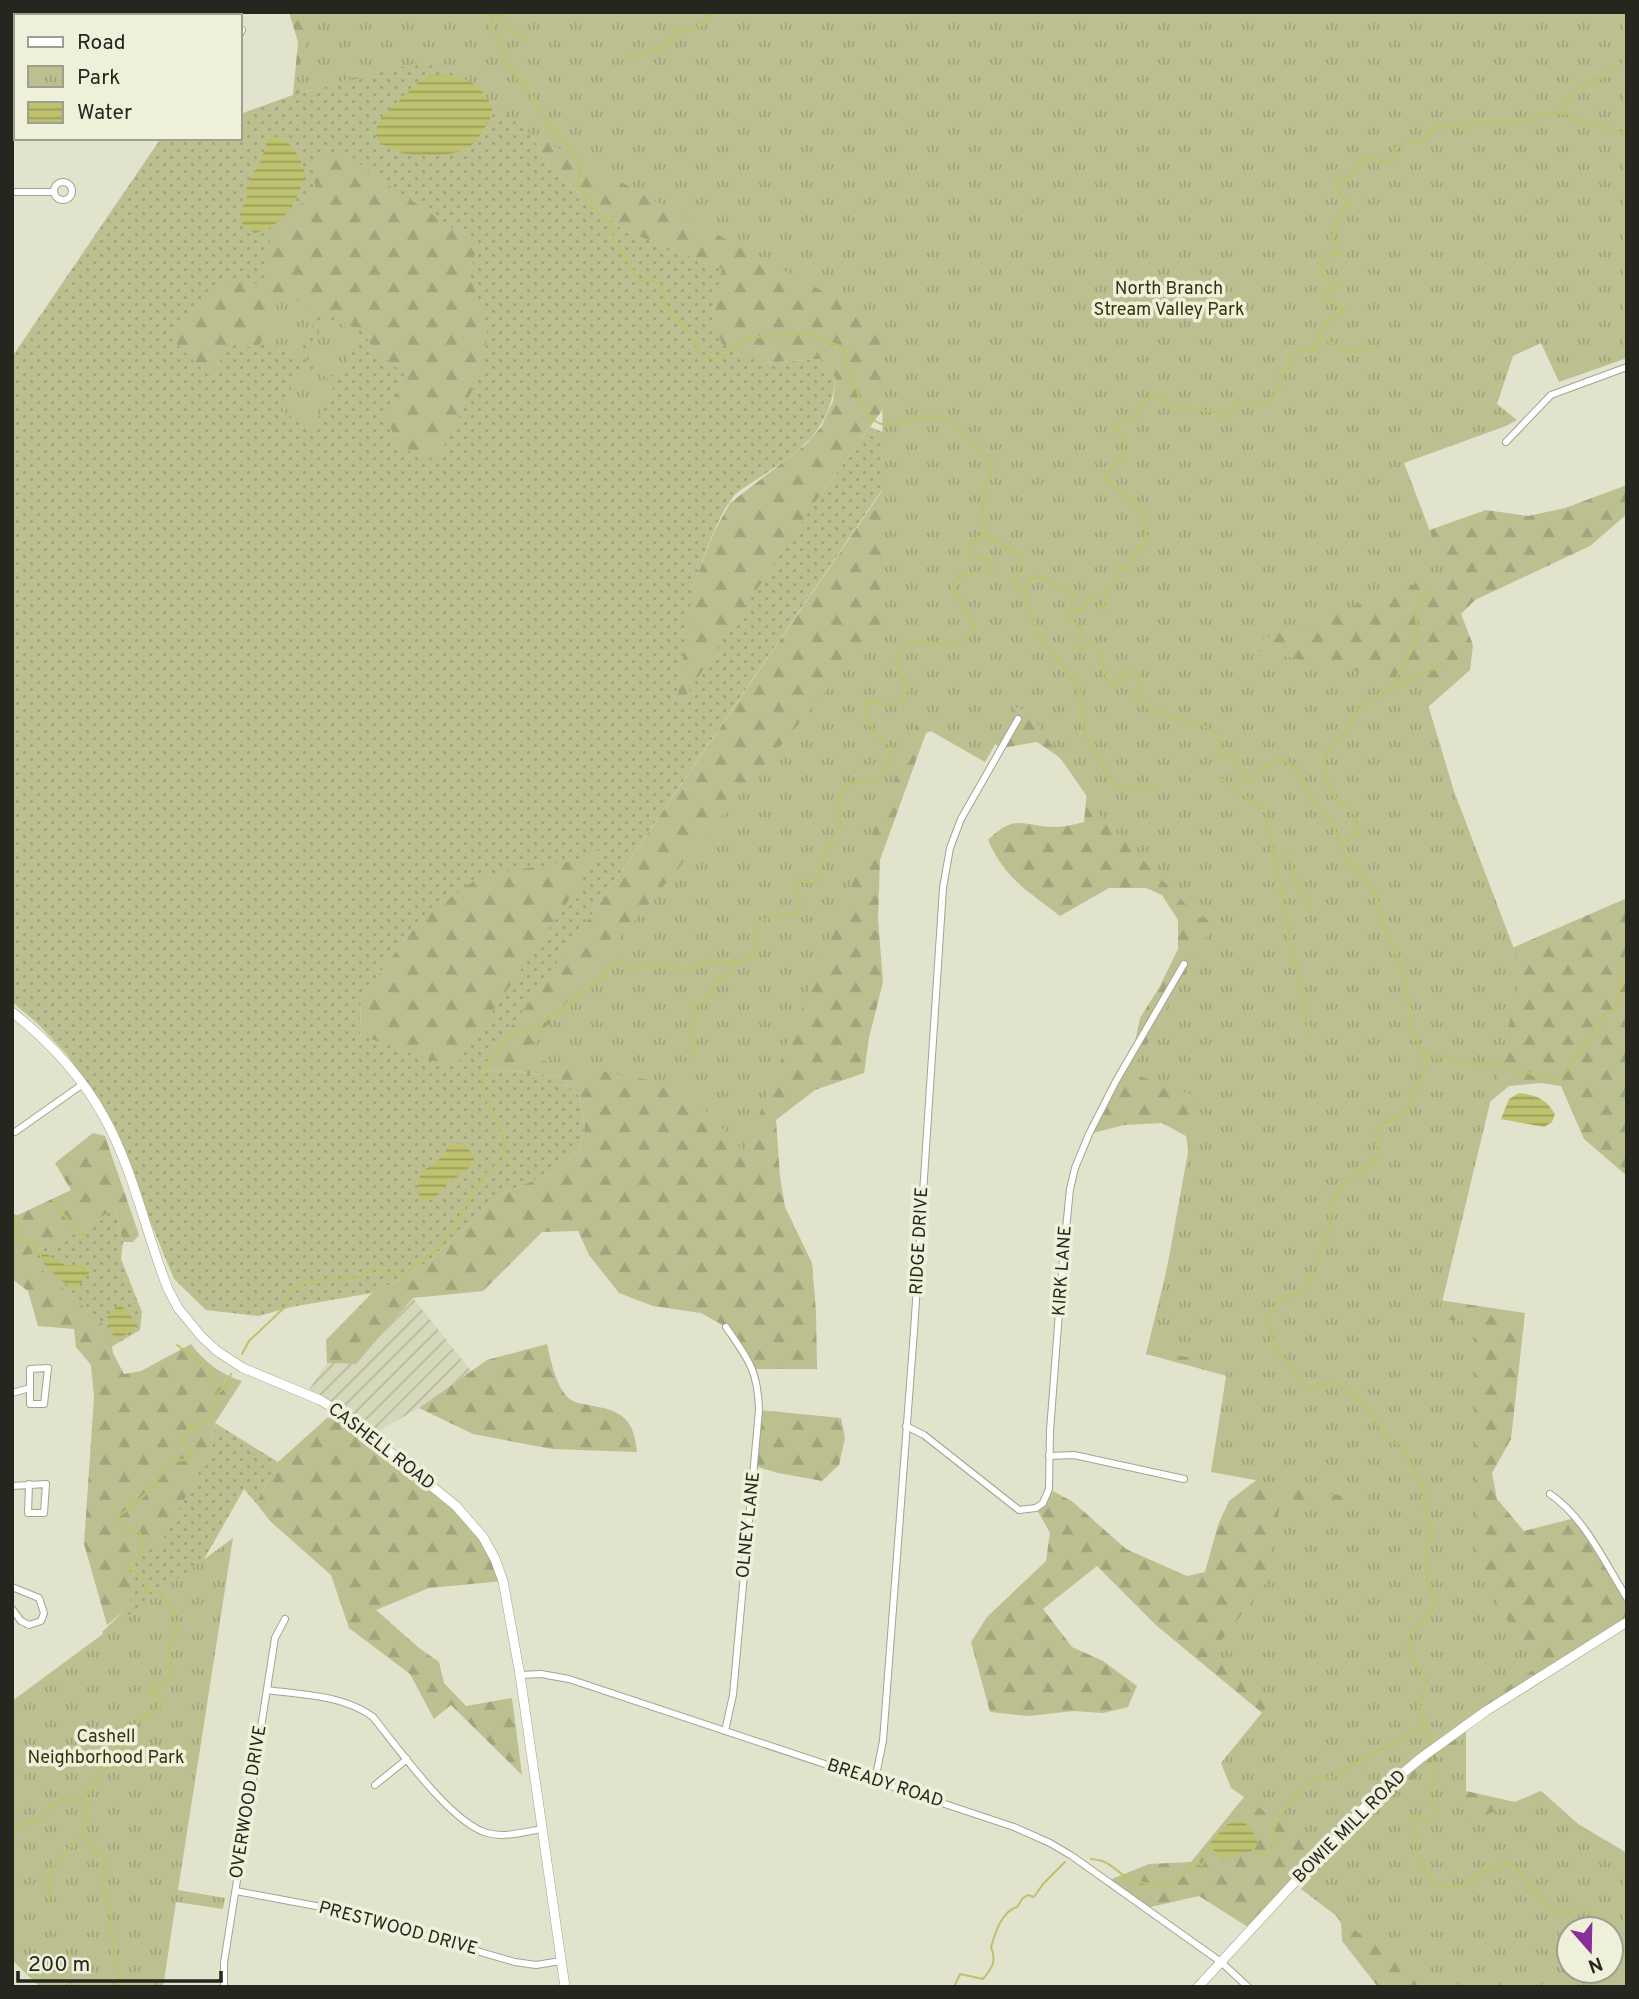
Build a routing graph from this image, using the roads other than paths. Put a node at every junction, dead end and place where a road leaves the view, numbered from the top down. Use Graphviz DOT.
graph roads {
  1 [pos="12,191"];
  2 [pos="54,192"];
  3 [pos="1627,367"];
  4 [pos="1506,442"];
  5 [pos="1018,719"];
  6 [pos="1184,964"];
  7 [pos="12,1012"];
  8 [pos="83,1084"];
  9 [pos="15,1132"];
  10 [pos="726,1326"];
  11 [pos="30,1388"];
  12 [pos="12,1394"];
  13 [pos="906,1426"];
  14 [pos="1049,1456"];
  15 [pos="1184,1479"];
  16 [pos="29,1484"];
  17 [pos="12,1486"];
  18 [pos="1550,1494"];
  19 [pos="12,1587"];
  20 [pos="1627,1598"];
  21 [pos="12,1609"];
  22 [pos="285,1619"];
  23 [pos="1627,1622"];
  24 [pos="520,1675"];
  25 [pos="267,1690"];
  26 [pos="725,1731"];
  27 [pos="407,1759"];
  28 [pos="876,1780"];
  29 [pos="375,1785"];
  30 [pos="542,1829"];
  31 [pos="236,1891"];
  32 [pos="561,1961"];
  33 [pos="1221,1962"];
  34 [pos="224,1987"];
  35 [pos="565,1987"];
  36 [pos="1198,1987"];
  37 [pos="1248,1987"];
  1 -- 2 [label="street"];
  3 -- 4 [label="street"];
  5 -- 13 [label="street, RIDGE DRIVE"];
  6 -- 14 [label="street, KIRK LANE"];
  7 -- 8 [label="street, CASHELL ROAD"];
  8 -- 9 [label="street"];
  8 -- 24 [label="street, CASHELL ROAD"];
  10 -- 26 [label="street, OLNEY LANE"];
  11 -- 11 [label="street"];
  11 -- 12 [label="street"];
  13 -- 14 [label="street, KIRK LANE"];
  13 -- 28 [label="street, RIDGE DRIVE"];
  14 -- 15 [label="street"];
  16 -- 16 [label="street"];
  16 -- 17 [label="street"];
  18 -- 20 [label="street"];
  19 -- 21 [label="street"];
  22 -- 25 [label="street, OVERWOOD DRIVE"];
  23 -- 33 [label="street, BOWIE MILL ROAD"];
  24 -- 26 [label="street, BREADY ROAD"];
  24 -- 30 [label="street, CASHELL ROAD"];
  25 -- 27 [label="street"];
  25 -- 31 [label="street, OVERWOOD DRIVE"];
  26 -- 28 [label="street, BREADY ROAD"];
  27 -- 29 [label="street"];
  27 -- 30 [label="street"];
  28 -- 33 [label="street, BREADY ROAD"];
  30 -- 32 [label="street, CASHELL ROAD"];
  31 -- 32 [label="street, PRESTWOOD DRIVE"];
  31 -- 34 [label="street, OVERWOOD DRIVE"];
  32 -- 35 [label="street, CASHELL ROAD"];
  33 -- 36 [label="street, BOWIE MILL ROAD"];
  33 -- 37 [label="street, BREADY ROAD"];
}
